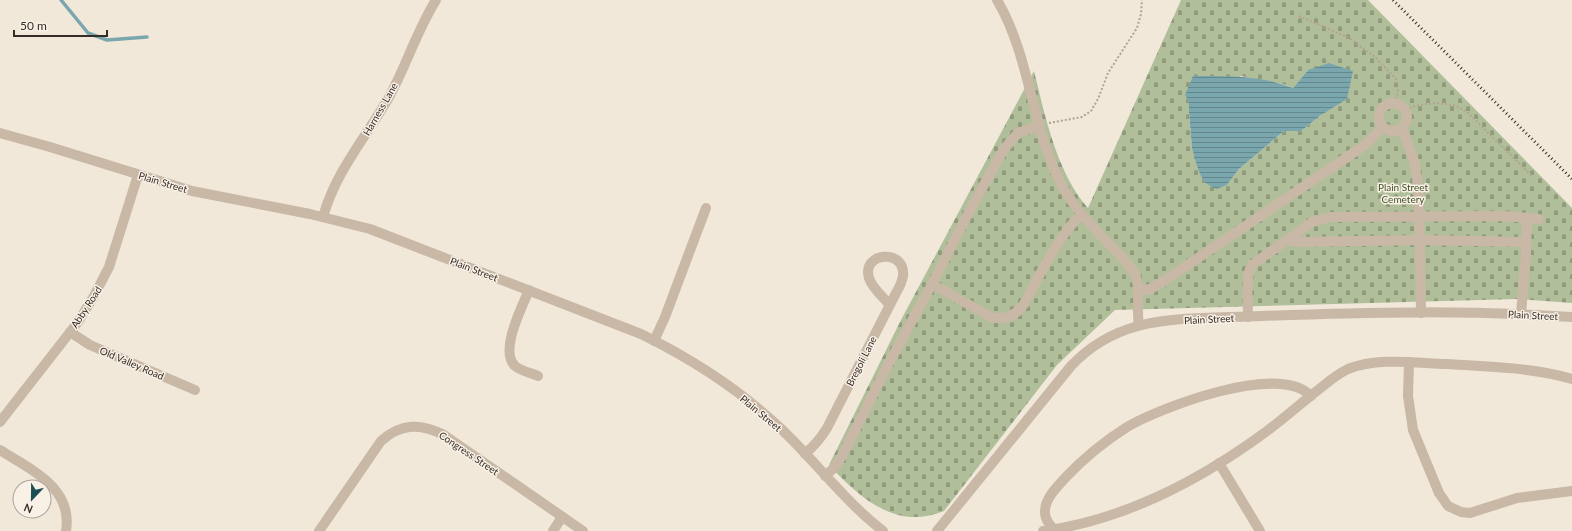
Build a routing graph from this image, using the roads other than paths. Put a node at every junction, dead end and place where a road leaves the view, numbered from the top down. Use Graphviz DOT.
graph roads {
  1 [pos="436,0"];
  2 [pos="997,0"];
  3 [pos="1038,126"];
  4 [pos="1383,127"];
  5 [pos="1402,128"];
  6 [pos="0,133"];
  7 [pos="138,175"];
  8 [pos="706,208"];
  9 [pos="1081,215"];
  10 [pos="323,217"];
  11 [pos="1420,217"];
  12 [pos="1527,218"];
  13 [pos="1539,219"];
  14 [pos="1289,238"];
  15 [pos="1420,240"];
  16 [pos="1526,242"];
  17 [pos="932,284"];
  18 [pos="529,290"];
  19 [pos="1138,291"];
  20 [pos="890,305"];
  21 [pos="1421,313"];
  22 [pos="1521,314"];
  23 [pos="1248,317"];
  24 [pos="1572,317"];
  25 [pos="1139,325"];
  26 [pos="70,332"];
  27 [pos="654,341"];
  28 [pos="1409,362"];
  29 [pos="538,376"];
  30 [pos="1572,379"];
  31 [pos="195,390"];
  32 [pos="1311,396"];
  33 [pos="0,422"];
  34 [pos="0,450"];
  35 [pos="805,454"];
  36 [pos="1219,463"];
  37 [pos="825,476"];
  38 [pos="1572,491"];
  39 [pos="562,517"];
  40 [pos="1054,530"];
  41 [pos="66,531"];
  42 [pos="319,531"];
  43 [pos="553,531"];
  44 [pos="583,531"];
  45 [pos="883,531"];
  46 [pos="937,531"];
  47 [pos="1043,531"];
  48 [pos="1260,531"];
  1 -- 10 [label="street, Harness Lane"];
  2 -- 3 [label="street"];
  3 -- 9 [label="street"];
  3 -- 17 [label="street"];
  4 -- 5 [label="street"];
  4 -- 5 [label="street"];
  4 -- 19 [label="street"];
  5 -- 11 [label="street"];
  6 -- 7 [label="street, Plain Street"];
  7 -- 10 [label="street, Plain Street"];
  7 -- 26 [label="street, Abby Road"];
  8 -- 27 [label="street"];
  9 -- 17 [label="street"];
  9 -- 19 [label="street"];
  10 -- 18 [label="street, Plain Street"];
  11 -- 12 [label="street"];
  11 -- 14 [label="street"];
  11 -- 15 [label="street"];
  12 -- 13 [label="street"];
  12 -- 16 [label="street"];
  14 -- 15 [label="street"];
  14 -- 23 [label="street"];
  15 -- 16 [label="street"];
  15 -- 21 [label="street"];
  16 -- 22 [label="street"];
  17 -- 37 [label="street"];
  18 -- 27 [label="street, Plain Street"];
  18 -- 29 [label="street"];
  19 -- 25 [label="street"];
  20 -- 20 [label="street, Bregoli Lane"];
  20 -- 35 [label="street, Bregoli Lane"];
  21 -- 22 [label="street, Plain Street"];
  21 -- 23 [label="street, Plain Street"];
  22 -- 24 [label="street, Plain Street"];
  23 -- 25 [label="street, Plain Street"];
  25 -- 46 [label="street, Plain Street"];
  26 -- 31 [label="street, Old Valley Road"];
  26 -- 33 [label="street, Abby Road"];
  27 -- 35 [label="street, Plain Street"];
  28 -- 30 [label="street"];
  28 -- 32 [label="street"];
  28 -- 38 [label="street"];
  32 -- 36 [label="street"];
  32 -- 40 [label="street"];
  34 -- 41 [label="street"];
  35 -- 37 [label="street, Plain Street"];
  36 -- 40 [label="street"];
  36 -- 48 [label="street"];
  37 -- 45 [label="street, Plain Street"];
  39 -- 42 [label="street, Congress Street"];
  39 -- 43 [label="street"];
  39 -- 44 [label="street, Congress Street"];
  40 -- 47 [label="street"];
}
